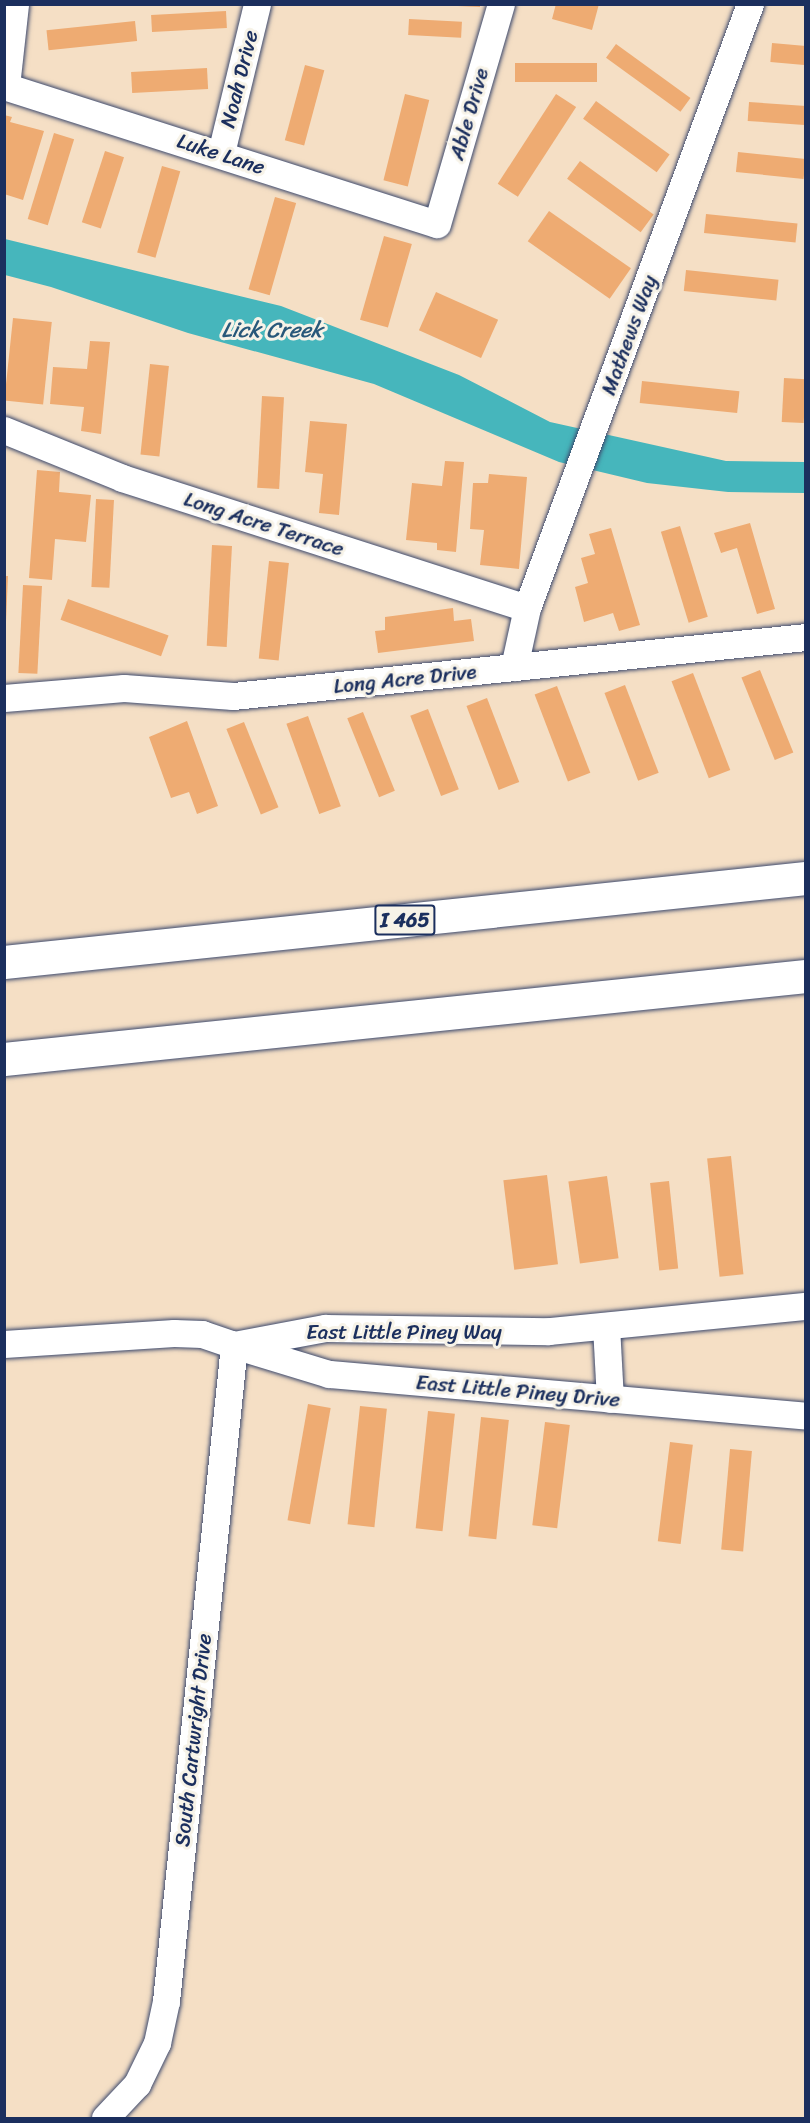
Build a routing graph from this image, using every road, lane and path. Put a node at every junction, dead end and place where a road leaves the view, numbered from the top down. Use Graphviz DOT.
graph roads {
  1 [pos="15,4"];
  2 [pos="257,4"];
  3 [pos="501,4"];
  4 [pos="750,4"];
  5 [pos="5,86"];
  6 [pos="221,153"];
  7 [pos="437,224"];
  8 [pos="4,430"];
  9 [pos="528,608"];
  10 [pos="806,637"];
  11 [pos="514,667"];
  12 [pos="4,698"];
  13 [pos="806,878"];
  14 [pos="4,962"];
  15 [pos="806,976"];
  16 [pos="4,1059"];
  17 [pos="806,1306"];
  18 [pos="606,1326"];
  19 [pos="4,1344"];
  20 [pos="234,1345"];
  21 [pos="610,1399"];
  22 [pos="806,1416"];
  23 [pos="105,2118"];
  1 -- 5 [label="street"];
  2 -- 6 [label="street, Noah Drive"];
  3 -- 7 [label="street, Able Drive"];
  4 -- 9 [label="street, Mathews Way"];
  5 -- 6 [label="street, Luke Lane"];
  6 -- 7 [label="street, Luke Lane"];
  8 -- 9 [label="street, Long Acre Terrace"];
  9 -- 11 [label="street, Mathews Way"];
  10 -- 11 [label="street, Long Acre Drive"];
  11 -- 12 [label="street, Long Acre Drive"];
  13 -- 14 [label="highway, I 465"];
  15 -- 16 [label="highway"];
  17 -- 18 [label="street, East Little Piney Way"];
  18 -- 20 [label="street, East Little Piney Way"];
  18 -- 21 [label="street"];
  19 -- 20 [label="street, East Little Piney Way"];
  20 -- 21 [label="street, East Little Piney Drive"];
  20 -- 23 [label="street, South Cartwright Drive"];
  21 -- 22 [label="street, East Little Piney Drive"];
}
